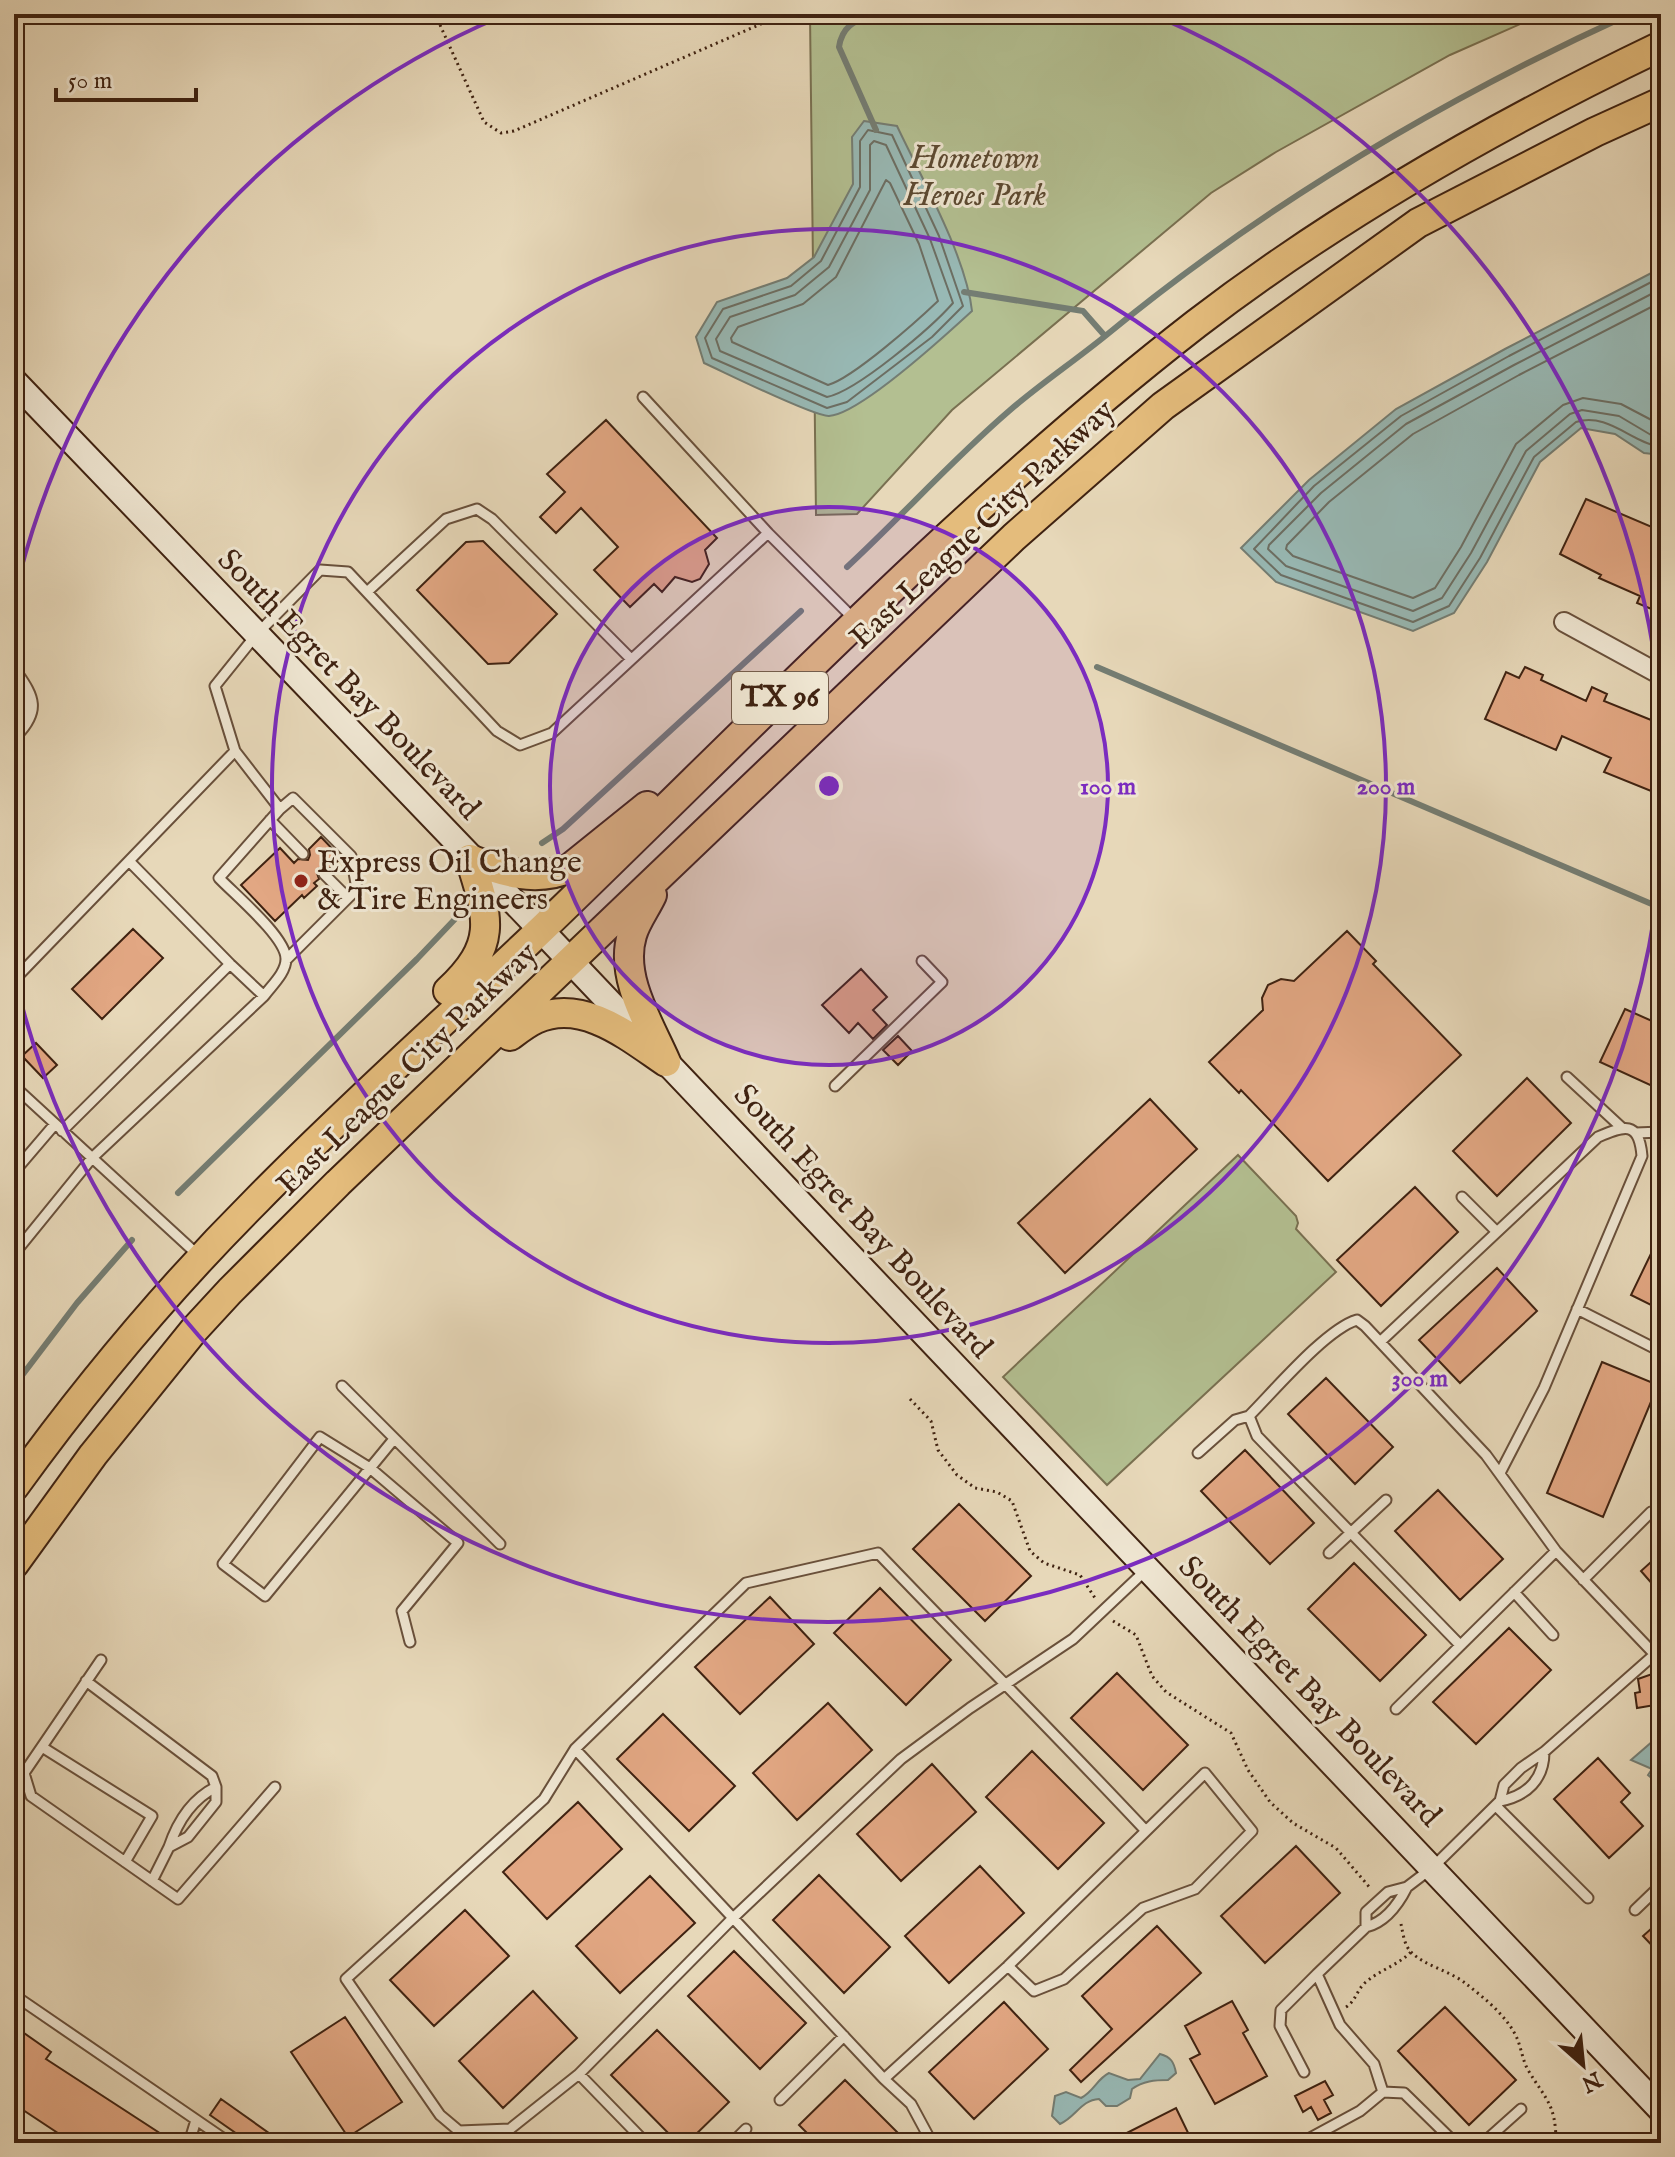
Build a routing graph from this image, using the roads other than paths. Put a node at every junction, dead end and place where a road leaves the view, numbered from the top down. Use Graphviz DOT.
graph roads {
  1 [pos="1661,46"];
  2 [pos="1661,102"];
  3 [pos="16,387"];
  4 [pos="643,397"];
  5 [pos="768,533"];
  6 [pos="367,592"];
  7 [pos="1564,622"];
  8 [pos="858,623"];
  9 [pos="256,635"];
  10 [pos="631,659"];
  11 [pos="1661,675"];
  12 [pos="14,676"];
  13 [pos="14,732"];
  14 [pos="235,751"];
  15 [pos="708,767"];
  16 [pos="280,809"];
  17 [pos="270,820"];
  18 [pos="303,854"];
  19 [pos="470,859"];
  20 [pos="130,862"];
  21 [pos="667,869"];
  22 [pos="324,874"];
  23 [pos="348,898"];
  24 [pos="541,930"];
  25 [pos="286,960"];
  26 [pos="922,961"];
  27 [pos="571,962"];
  28 [pos="230,964"];
  29 [pos="14,980"];
  30 [pos="264,996"];
  31 [pos="666,1062"];
  32 [pos="450,1076"];
  33 [pos="1567,1077"];
  34 [pos="14,1086"];
  35 [pos="835,1086"];
  36 [pos="58,1127"];
  37 [pos="1621,1127"];
  38 [pos="1661,1132"];
  39 [pos="1636,1133"];
  40 [pos="311,1147"];
  41 [pos="92,1158"];
  42 [pos="14,1172"];
  43 [pos="1462,1197"];
  44 [pos="1497,1232"];
  45 [pos="14,1254"];
  46 [pos="201,1258"];
  47 [pos="1577,1309"];
  48 [pos="1380,1342"];
  49 [pos="1656,1349"];
  50 [pos="342,1386"];
  51 [pos="1249,1416"];
  52 [pos="394,1439"];
  53 [pos="1198,1453"];
  54 [pos="370,1468"];
  55 [pos="1500,1473"];
  56 [pos="14,1487"];
  57 [pos="1386,1500"];
  58 [pos="1651,1512"];
  59 [pos="1350,1533"];
  60 [pos="500,1544"];
  61 [pos="1556,1551"];
  62 [pos="1329,1553"];
  63 [pos="14,1564"];
  64 [pos="1147,1569"];
  65 [pos="1583,1580"];
  66 [pos="1514,1592"];
  67 [pos="1553,1635"];
  68 [pos="410,1642"];
  69 [pos="1460,1645"];
  70 [pos="1658,1658"];
  71 [pos="101,1660"];
  72 [pos="86,1681"];
  73 [pos="1005,1685"];
  74 [pos="1396,1709"];
  75 [pos="42,1747"];
  76 [pos="575,1749"];
  77 [pos="1544,1752"];
  78 [pos="216,1787"];
  79 [pos="275,1787"];
  80 [pos="1498,1804"];
  81 [pos="1146,1831"];
  82 [pos="169,1847"];
  83 [pos="125,1862"];
  84 [pos="1432,1868"];
  85 [pos="152,1881"];
  86 [pos="1661,1885"];
  87 [pos="1407,1887"];
  88 [pos="1588,1898"];
  89 [pos="1635,1910"];
  90 [pos="733,1918"];
  91 [pos="1366,1927"];
  92 [pos="1008,1966"];
  93 [pos="1317,1974"];
  94 [pos="14,1995"];
  95 [pos="844,2036"];
  96 [pos="1304,2072"];
  97 [pos="579,2074"];
  98 [pos="884,2079"];
  99 [pos="1383,2092"];
  100 [pos="780,2100"];
  101 [pos="1521,2109"];
  102 [pos="1661,2110"];
  103 [pos="196,2120"];
  104 [pos="746,2129"];
  105 [pos="189,2143"];
  106 [pos="230,2143"];
  107 [pos="646,2143"];
  108 [pos="732,2143"];
  109 [pos="932,2143"];
  110 [pos="1301,2143"];
  111 [pos="1455,2143"];
  112 [pos="1483,2143"];
  1 -- 8 [label="main road, East League City Parkway / TX 96"];
  2 -- 21 [label="main road, East League City Parkway / TX 96"];
  3 -- 9 [label="main road, South Egret Bay Boulevard"];
  4 -- 5 [label="lane"];
  5 -- 8 [label="lane"];
  5 -- 10 [label="lane"];
  6 -- 9 [label="lane"];
  6 -- 10 [label="lane"];
  6 -- 10 [label="lane"];
  7 -- 11 [label="street"];
  8 -- 15 [label="main road, East League City Parkway / TX 96"];
  9 -- 14 [label="lane"];
  9 -- 19 [label="main road, South Egret Bay Boulevard"];
  12 -- 13 [label="street"];
  14 -- 16 [label="lane"];
  14 -- 20 [label="lane"];
  15 -- 19 [label="main road"];
  15 -- 24 [label="main road, East League City Parkway / TX 96"];
  16 -- 17 [label="lane"];
  16 -- 23 [label="lane"];
  17 -- 18 [label="lane"];
  17 -- 25 [label="lane"];
  19 -- 24 [label="main road, South Egret Bay Boulevard"];
  19 -- 40 [label="main road"];
  20 -- 28 [label="lane"];
  20 -- 29 [label="lane"];
  21 -- 27 [label="main road, East League City Parkway / TX 96"];
  21 -- 31 [label="main road"];
  22 -- 23 [label="lane"];
  23 -- 25 [label="lane"];
  24 -- 27 [label="main road, South Egret Bay Boulevard"];
  24 -- 40 [label="main road, East League City Parkway / TX 96"];
  25 -- 30 [label="lane"];
  26 -- 35 [label="lane"];
  27 -- 31 [label="main road, South Egret Bay Boulevard"];
  27 -- 32 [label="main road, East League City Parkway / TX 96"];
  28 -- 30 [label="lane"];
  28 -- 36 [label="lane"];
  30 -- 41 [label="lane"];
  31 -- 32 [label="main road"];
  31 -- 64 [label="main road, South Egret Bay Boulevard"];
  32 -- 63 [label="main road, East League City Parkway / TX 96"];
  33 -- 37 [label="lane"];
  34 -- 36 [label="lane"];
  36 -- 41 [label="lane"];
  36 -- 42 [label="lane"];
  37 -- 39 [label="lane"];
  37 -- 44 [label="lane"];
  38 -- 39 [label="lane"];
  39 -- 47 [label="lane"];
  40 -- 46 [label="main road, East League City Parkway / TX 96"];
  41 -- 45 [label="lane"];
  41 -- 46 [label="lane"];
  43 -- 44 [label="lane"];
  44 -- 48 [label="lane"];
  46 -- 56 [label="main road, East League City Parkway / TX 96"];
  47 -- 49 [label="lane"];
  47 -- 55 [label="lane"];
  48 -- 51 [label="lane"];
  48 -- 55 [label="lane"];
  50 -- 52 [label="lane"];
  51 -- 53 [label="lane"];
  51 -- 59 [label="lane"];
  52 -- 54 [label="lane"];
  52 -- 60 [label="lane"];
  54 -- 54 [label="lane"];
  54 -- 68 [label="lane"];
  55 -- 61 [label="lane"];
  57 -- 59 [label="lane"];
  58 -- 65 [label="lane"];
  59 -- 62 [label="lane"];
  59 -- 69 [label="lane"];
  61 -- 65 [label="lane"];
  61 -- 66 [label="lane"];
  64 -- 73 [label="lane"];
  64 -- 84 [label="main road, South Egret Bay Boulevard"];
  65 -- 70 [label="lane"];
  66 -- 67 [label="lane"];
  66 -- 69 [label="lane"];
  69 -- 74 [label="lane"];
  70 -- 77 [label="lane"];
  71 -- 72 [label="lane"];
  72 -- 75 [label="lane"];
  72 -- 78 [label="lane"];
  73 -- 76 [label="lane"];
  73 -- 81 [label="lane"];
  73 -- 90 [label="lane"];
  75 -- 83 [label="lane"];
  75 -- 83 [label="lane"];
  76 -- 90 [label="lane"];
  76 -- 97 [label="lane"];
  77 -- 80 [label="lane"];
  77 -- 80 [label="lane"];
  78 -- 82 [label="lane"];
  78 -- 82 [label="lane"];
  79 -- 85 [label="lane"];
  80 -- 84 [label="lane"];
  80 -- 88 [label="lane"];
  81 -- 92 [label="lane"];
  81 -- 92 [label="lane"];
  82 -- 85 [label="lane"];
  83 -- 85 [label="lane"];
  84 -- 87 [label="lane"];
  84 -- 102 [label="main road, South Egret Bay Boulevard"];
  86 -- 89 [label="lane"];
  87 -- 91 [label="lane"];
  87 -- 91 [label="lane"];
  90 -- 95 [label="lane"];
  90 -- 97 [label="lane"];
  91 -- 93 [label="lane"];
  92 -- 98 [label="lane"];
  93 -- 96 [label="lane"];
  93 -- 99 [label="lane"];
  94 -- 103 [label="lane"];
  95 -- 98 [label="lane"];
  95 -- 100 [label="lane"];
  97 -- 107 [label="lane"];
  98 -- 109 [label="lane"];
  99 -- 110 [label="lane"];
  99 -- 111 [label="lane"];
  101 -- 112 [label="lane"];
  103 -- 105 [label="lane"];
  103 -- 106 [label="lane"];
  104 -- 108 [label="lane"];
}
